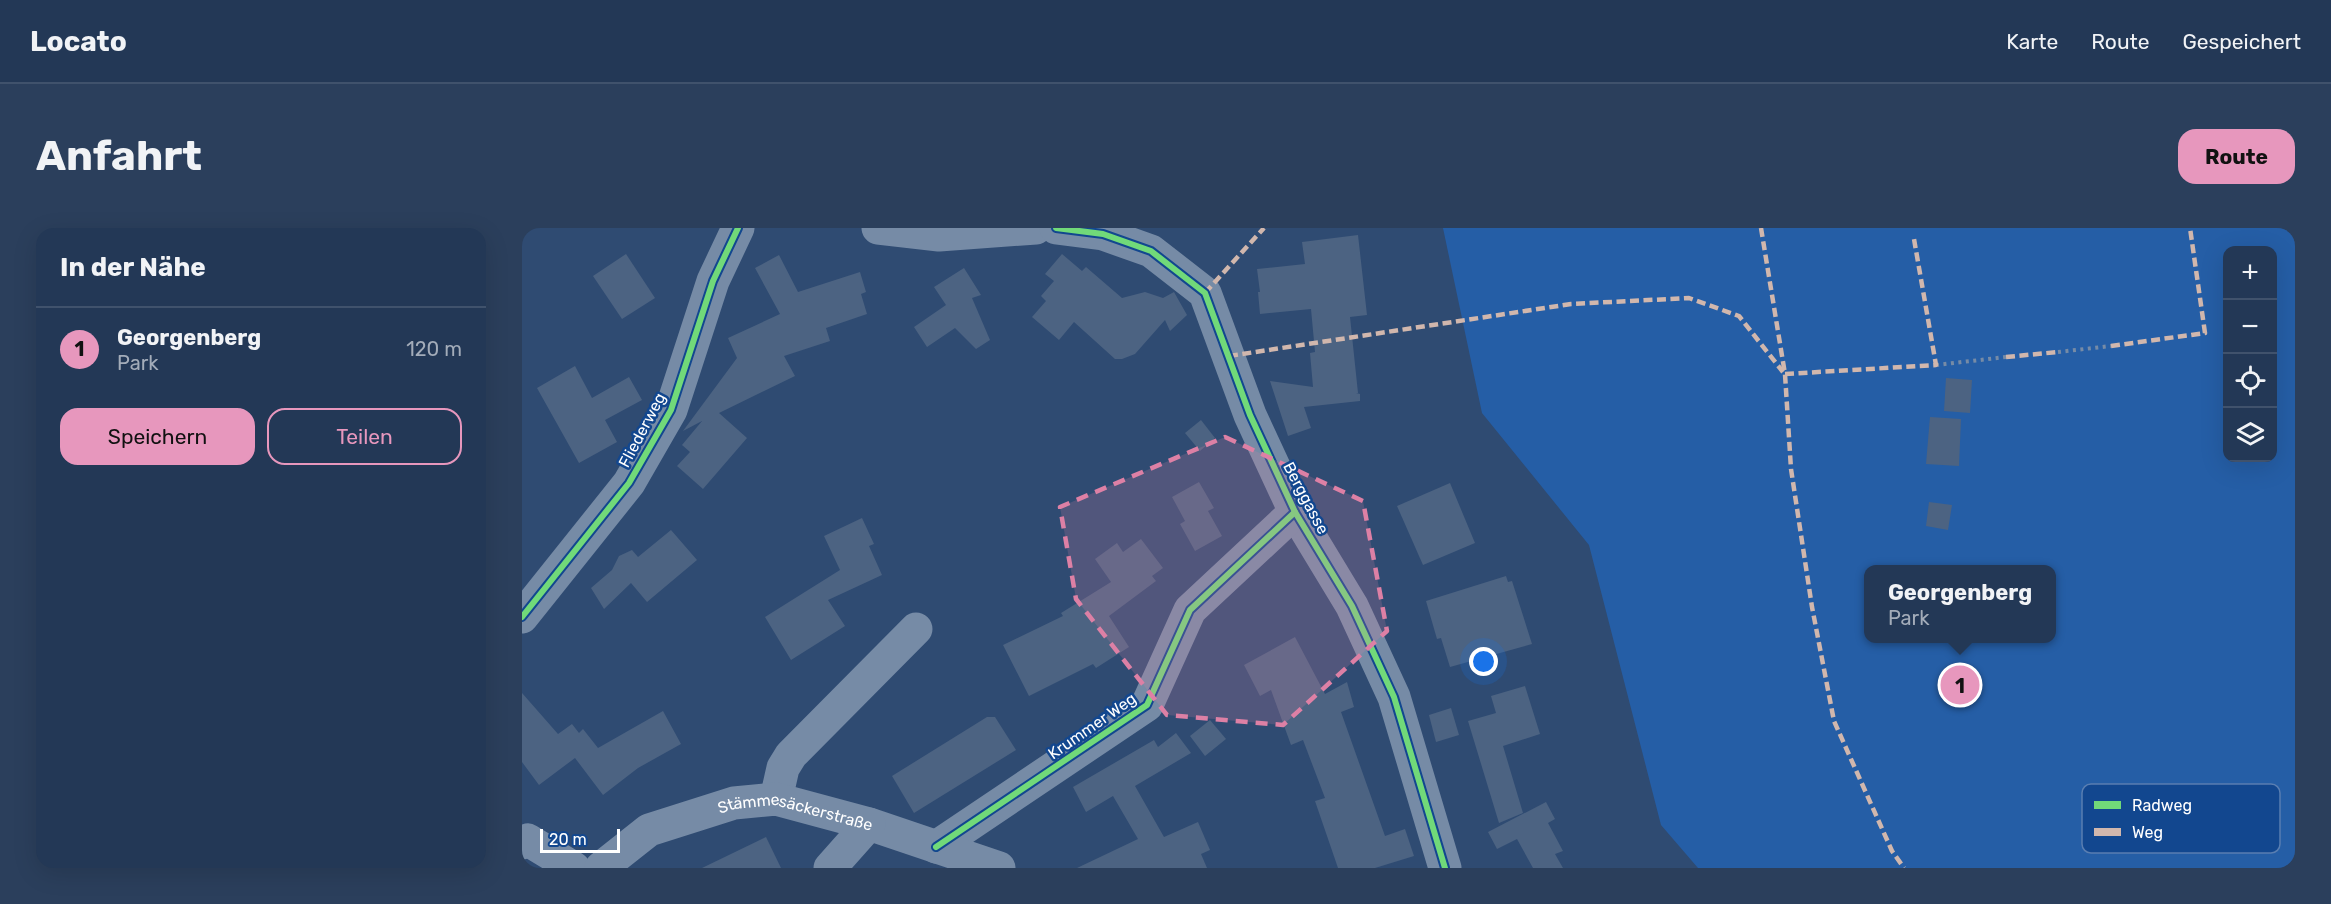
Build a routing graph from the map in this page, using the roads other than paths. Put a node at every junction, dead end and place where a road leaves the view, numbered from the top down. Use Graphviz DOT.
graph roads {
  1 [pos="738,228"];
  2 [pos="878,228"];
  3 [pos="1036,228"];
  4 [pos="1056,228"];
  5 [pos="1295,512"];
  6 [pos="522,617"];
  7 [pos="916,629"];
  8 [pos="776,799"];
  9 [pos="869,824"];
  10 [pos="522,843"];
  11 [pos="936,847"];
  12 [pos="574,868"];
  13 [pos="601,868"];
  14 [pos="830,868"];
  15 [pos="999,868"];
  16 [pos="1445,868"];
  1 -- 6 [label="street, Fliederweg"];
  2 -- 3 [label="street"];
  4 -- 5 [label="street, Berggasse"];
  5 -- 11 [label="street, Krummer Weg"];
  5 -- 16 [label="street, Berggasse"];
  7 -- 8 [label="street"];
  8 -- 9 [label="street, Stämmesäckerstraße"];
  8 -- 13 [label="street, Stämmesäckerstraße"];
  9 -- 11 [label="street, Stämmesäckerstraße"];
  9 -- 14 [label="street"];
  10 -- 12 [label="street"];
  11 -- 15 [label="street, Stämmesäckerstraße"];
}
